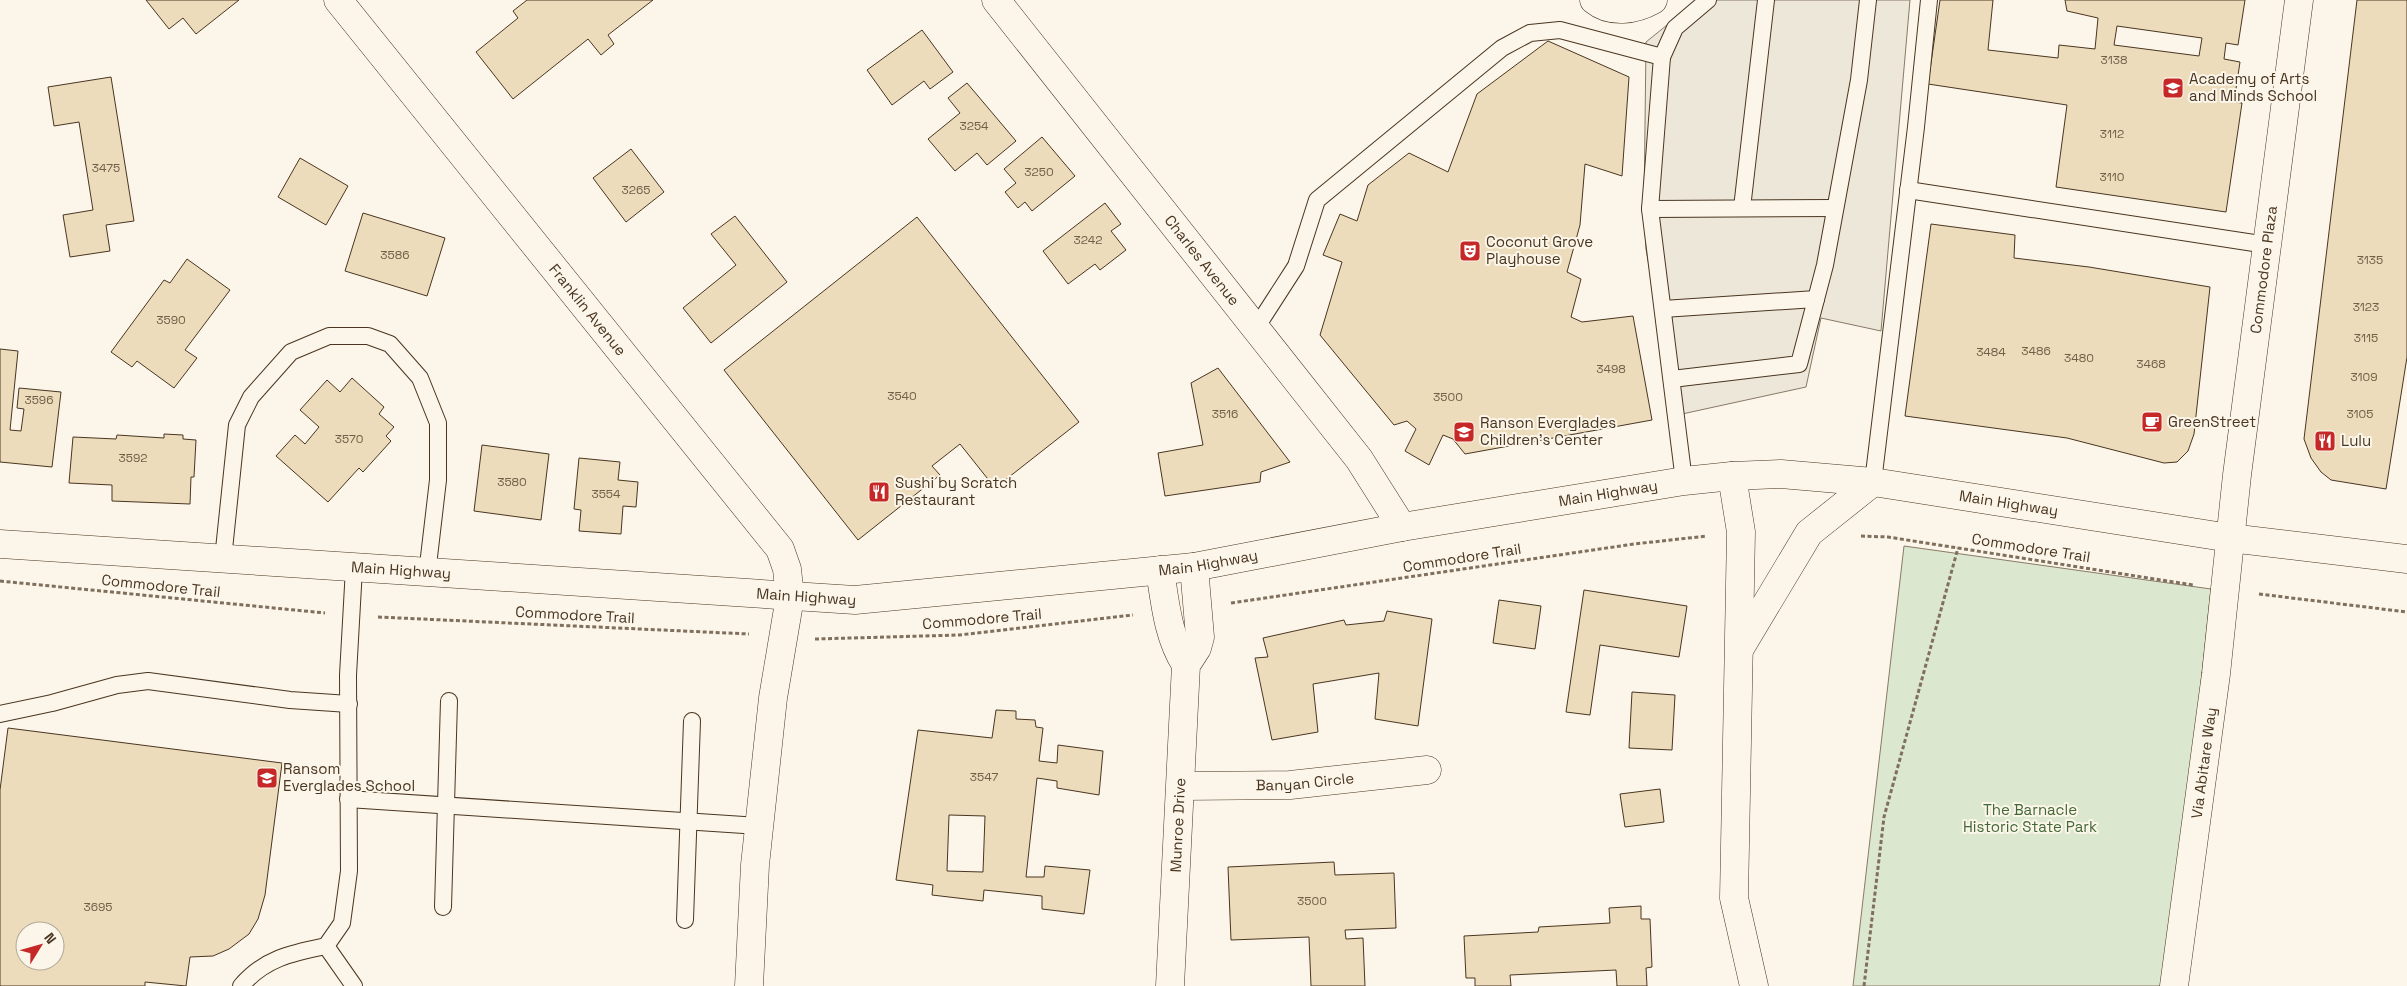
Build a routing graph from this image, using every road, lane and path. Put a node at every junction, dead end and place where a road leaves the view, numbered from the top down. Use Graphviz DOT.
graph roads {
  1 [pos="338,0"];
  2 [pos="996,0"];
  3 [pos="1653,0"];
  4 [pos="1708,0"];
  5 [pos="1766,0"];
  6 [pos="1868,0"];
  7 [pos="1929,0"];
  8 [pos="2299,0"];
  9 [pos="1603,4"];
  10 [pos="1662,57"];
  11 [pos="1908,190"];
  12 [pos="1742,208"];
  13 [pos="1835,208"];
  14 [pos="1650,209"];
  15 [pos="2267,245"];
  16 [pos="1816,299"];
  17 [pos="1663,309"];
  18 [pos="1256,328"];
  19 [pos="1672,380"];
  20 [pos="1732,476"];
  21 [pos="1684,482"];
  22 [pos="1873,482"];
  23 [pos="1402,526"];
  24 [pos="1707,536"];
  25 [pos="1859,536"];
  26 [pos="2230,538"];
  27 [pos="0,544"];
  28 [pos="1958,548"];
  29 [pos="223,559"];
  30 [pos="2407,559"];
  31 [pos="1194,567"];
  32 [pos="354,568"];
  33 [pos="1160,570"];
  34 [pos="427,574"];
  35 [pos="0,581"];
  36 [pos="2200,586"];
  37 [pos="2254,593"];
  38 [pos="790,596"];
  39 [pos="1221,604"];
  40 [pos="320,612"];
  41 [pos="2407,612"];
  42 [pos="1141,614"];
  43 [pos="379,617"];
  44 [pos="750,634"];
  45 [pos="816,639"];
  46 [pos="1739,649"];
  47 [pos="1186,665"];
  48 [pos="449,701"];
  49 [pos="349,704"];
  50 [pos="0,714"];
  51 [pos="692,721"];
  52 [pos="1427,770"];
  53 [pos="1181,786"];
  54 [pos="348,799"];
  55 [pos="447,806"];
  56 [pos="687,821"];
  57 [pos="759,826"];
  58 [pos="442,907"];
  59 [pos="685,920"];
  60 [pos="326,946"];
  61 [pos="241,986"];
  62 [pos="354,986"];
  63 [pos="749,986"];
  64 [pos="1170,986"];
  65 [pos="1754,986"];
  66 [pos="1864,986"];
  67 [pos="2174,986"];
  1 -- 38 [label="street, Franklin Avenue"];
  2 -- 18 [label="street, Charles Avenue"];
  3 -- 9 [label="street"];
  4 -- 10 [label="lane"];
  5 -- 12 [label="lane"];
  6 -- 13 [label="lane"];
  7 -- 11 [label="lane"];
  8 -- 15 [label="street, Commodore Plaza"];
  10 -- 14 [label="lane"];
  10 -- 18 [label="lane"];
  11 -- 15 [label="lane"];
  11 -- 22 [label="lane"];
  12 -- 13 [label="lane"];
  12 -- 14 [label="lane"];
  13 -- 16 [label="lane"];
  14 -- 17 [label="lane"];
  15 -- 26 [label="street, Commodore Plaza"];
  16 -- 17 [label="lane"];
  16 -- 19 [label="lane"];
  17 -- 19 [label="lane"];
  18 -- 23 [label="street, Charles Avenue"];
  19 -- 21 [label="lane"];
  20 -- 21 [label="street, Main Highway"];
  20 -- 22 [label="street, Main Highway"];
  20 -- 46 [label="street"];
  21 -- 23 [label="street, Main Highway"];
  22 -- 26 [label="street, Main Highway"];
  22 -- 46 [label="street"];
  23 -- 31 [label="street, Main Highway"];
  24 -- 39 [label="path, Commodore Trail"];
  25 -- 28 [label="path, Commodore Trail"];
  26 -- 30 [label="street, Main Highway"];
  26 -- 67 [label="street, Via Abitare Way"];
  27 -- 29 [label="street, Main Highway"];
  28 -- 36 [label="path, Commodore Trail"];
  28 -- 66 [label="path"];
  29 -- 32 [label="street, Main Highway"];
  29 -- 34 [label="lane"];
  31 -- 33 [label="street, Main Highway"];
  31 -- 47 [label="street, Munroe Drive"];
  32 -- 34 [label="street, Main Highway"];
  32 -- 49 [label="lane"];
  33 -- 38 [label="street, Main Highway"];
  33 -- 47 [label="street, Munroe Drive"];
  34 -- 38 [label="street, Main Highway"];
  35 -- 40 [label="path, Commodore Trail"];
  37 -- 41 [label="path"];
  38 -- 57 [label="street, Franklin Avenue"];
  42 -- 45 [label="path, Commodore Trail"];
  43 -- 44 [label="path, Commodore Trail"];
  46 -- 65 [label="street"];
  47 -- 53 [label="street, Munroe Drive"];
  48 -- 55 [label="lane"];
  49 -- 50 [label="lane"];
  49 -- 54 [label="lane"];
  51 -- 56 [label="lane"];
  52 -- 53 [label="street, Banyan Circle"];
  53 -- 64 [label="street, Munroe Drive"];
  54 -- 55 [label="lane"];
  54 -- 60 [label="lane"];
  55 -- 56 [label="lane"];
  55 -- 58 [label="lane"];
  56 -- 57 [label="lane"];
  56 -- 59 [label="lane"];
  57 -- 63 [label="street, Franklin Avenue"];
  60 -- 61 [label="lane"];
  60 -- 62 [label="lane"];
}
